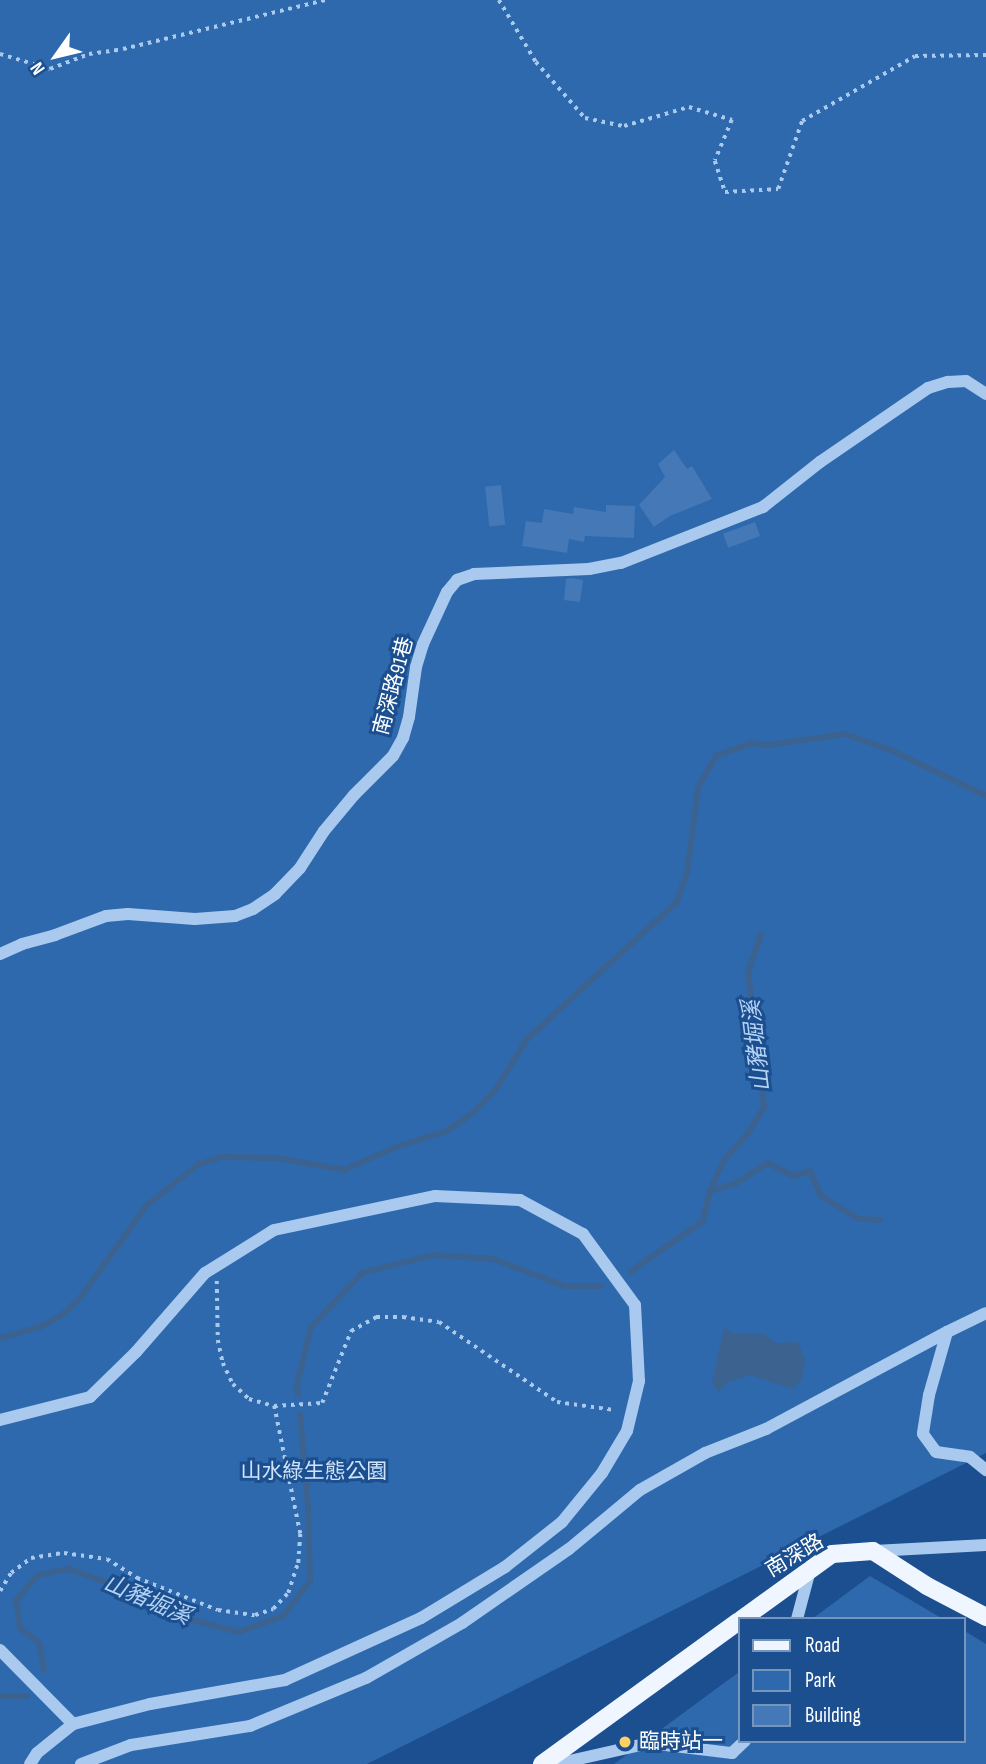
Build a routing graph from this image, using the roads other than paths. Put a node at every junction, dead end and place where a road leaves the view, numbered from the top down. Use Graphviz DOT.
graph roads {
  1 [pos="986,394"];
  2 [pos="0,954"];
  3 [pos="986,1313"];
  4 [pos="947,1332"];
  5 [pos="0,1420"];
  6 [pos="986,1470"];
  7 [pos="986,1545"];
  8 [pos="873,1551"];
  9 [pos="810,1570"];
  10 [pos="985,1614"];
  11 [pos="745,1617"];
  12 [pos="798,1617"];
  13 [pos="738,1622"];
  14 [pos="0,1650"];
  15 [pos="73,1724"];
  16 [pos="743,1743"];
  17 [pos="30,1764"];
  18 [pos="81,1764"];
  19 [pos="542,1764"];
  20 [pos="556,1764"];
  1 -- 2 [label="street, 南深路91巷"];
  3 -- 4 [label="street"];
  4 -- 6 [label="street"];
  4 -- 18 [label="street"];
  5 -- 15 [label="street"];
  7 -- 8 [label="street"];
  8 -- 9 [label="main road, 南深路"];
  8 -- 10 [label="main road"];
  9 -- 11 [label="main road, 南深路"];
  9 -- 12 [label="street"];
  13 -- 19 [label="main road, 南深路"];
  14 -- 15 [label="street"];
  15 -- 17 [label="street"];
  16 -- 20 [label="street"];
}
